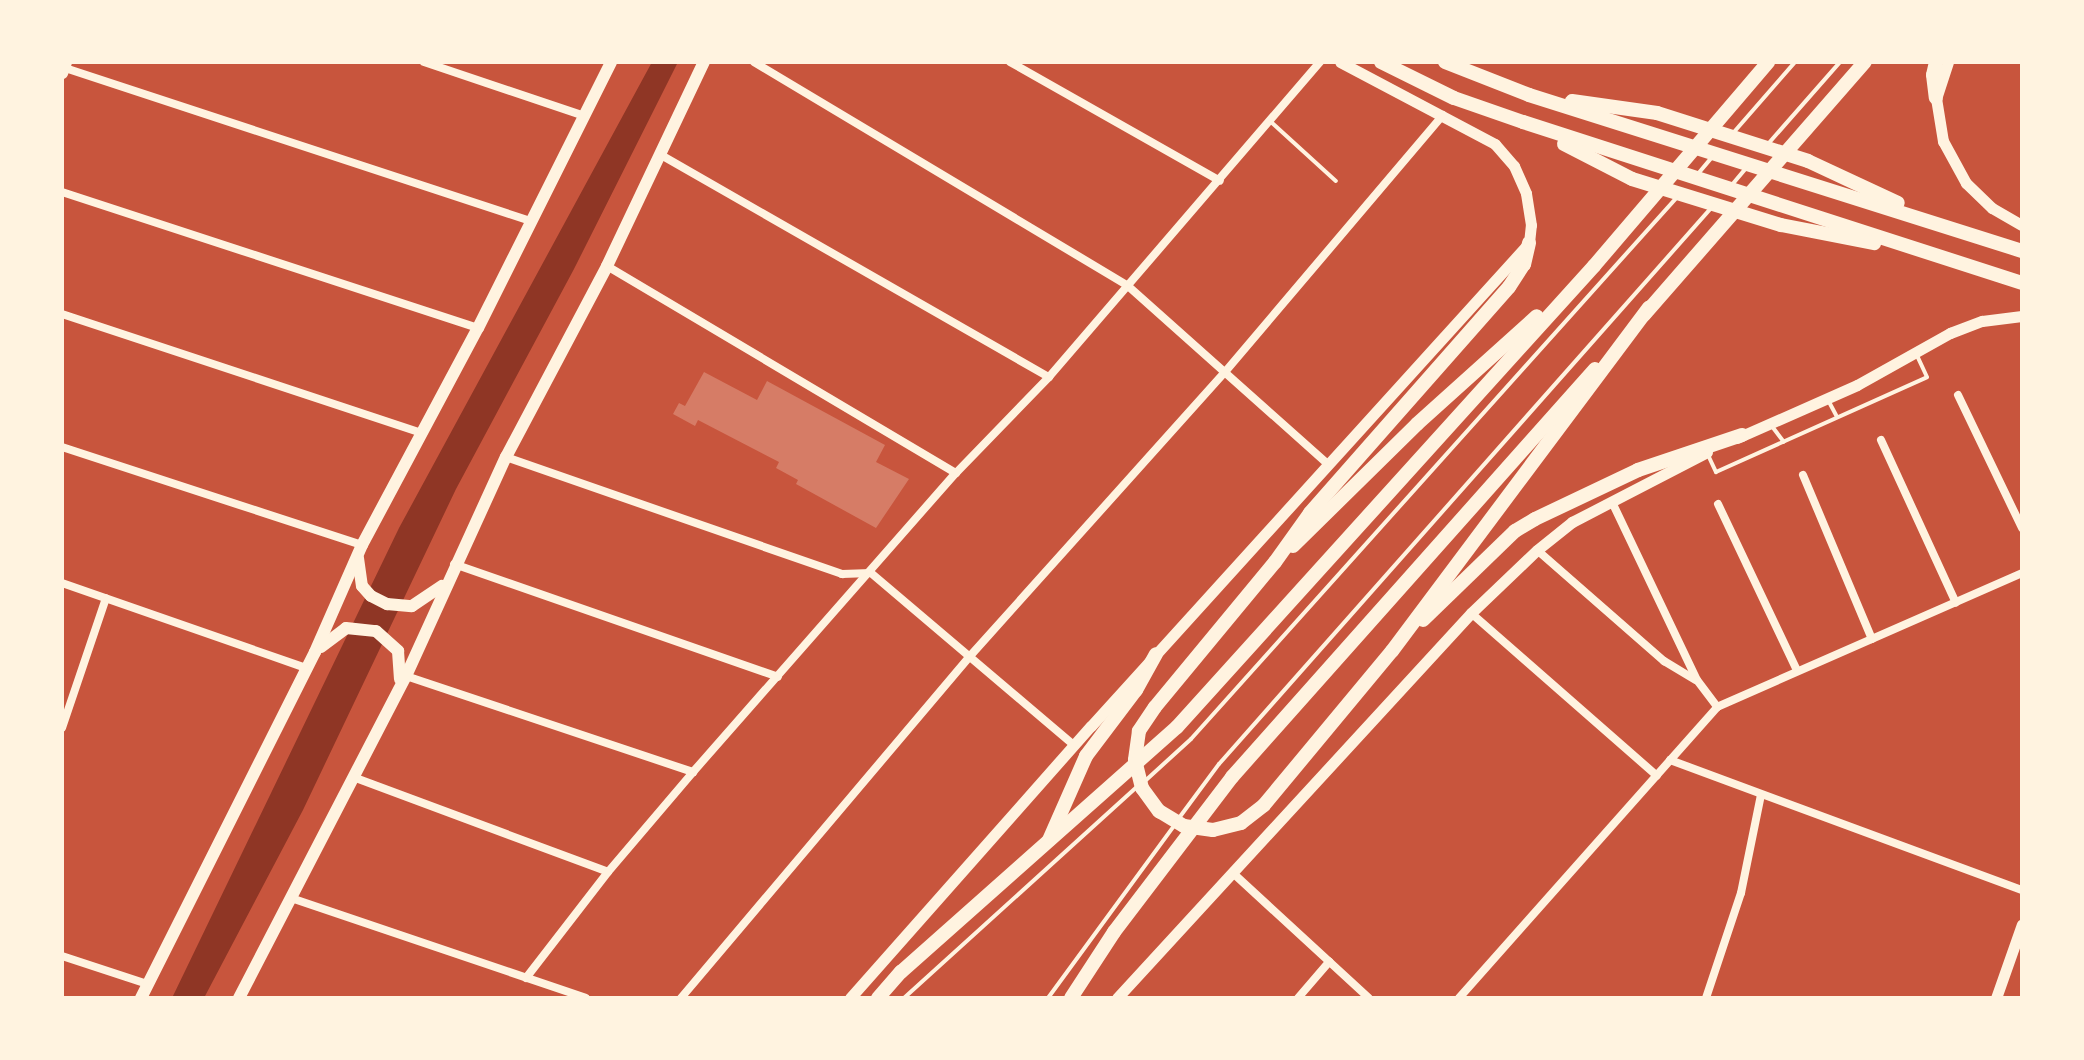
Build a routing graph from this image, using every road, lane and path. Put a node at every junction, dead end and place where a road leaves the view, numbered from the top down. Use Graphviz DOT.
graph roads {
  1 [pos="424,62"];
  2 [pos="611,62"];
  3 [pos="704,62"];
  4 [pos="754,62"];
  5 [pos="1010,62"];
  6 [pos="1320,62"];
  7 [pos="1340,62"];
  8 [pos="1381,62"];
  9 [pos="1445,62"];
  10 [pos="1768,62"];
  11 [pos="1795,62"];
  12 [pos="1840,62"];
  13 [pos="1865,62"];
  14 [pos="1936,62"];
  15 [pos="1948,62"];
  16 [pos="63,67"];
  17 [pos="1936,98"];
  18 [pos="1444,114"];
  19 [pos="584,116"];
  20 [pos="1270,121"];
  21 [pos="661,155"];
  22 [pos="1220,181"];
  23 [pos="1336,181"];
  24 [pos="1691,181"];
  25 [pos="1726,191"];
  26 [pos="62,192"];
  27 [pos="1681,193"];
  28 [pos="1716,202"];
  29 [pos="531,221"];
  30 [pos="2022,225"];
  31 [pos="1529,243"];
  32 [pos="2022,251"];
  33 [pos="607,266"];
  34 [pos="1594,266"];
  35 [pos="2022,283"];
  36 [pos="1128,286"];
  37 [pos="1649,308"];
  38 [pos="62,314"];
  39 [pos="2019,316"];
  40 [pos="478,328"];
  41 [pos="2022,328"];
  42 [pos="1916,353"];
  43 [pos="1225,372"];
  44 [pos="1049,377"];
  45 [pos="1958,395"];
  46 [pos="1827,398"];
  47 [pos="1837,418"];
  48 [pos="1770,423"];
  49 [pos="421,433"];
  50 [pos="1742,435"];
  51 [pos="1881,440"];
  52 [pos="1784,442"];
  53 [pos="62,447"];
  54 [pos="1707,452"];
  55 [pos="506,457"];
  56 [pos="1329,465"];
  57 [pos="956,473"];
  58 [pos="1803,475"];
  59 [pos="1612,502"];
  60 [pos="1718,504"];
  61 [pos="2022,528"];
  62 [pos="1537,550"];
  63 [pos="360,551"];
  64 [pos="1275,562"];
  65 [pos="454,564"];
  66 [pos="871,573"];
  67 [pos="2022,573"];
  68 [pos="62,583"];
  69 [pos="445,584"];
  70 [pos="106,598"];
  71 [pos="1956,603"];
  72 [pos="1471,613"];
  73 [pos="1872,639"];
  74 [pos="1392,651"];
  75 [pos="315,652"];
  76 [pos="1156,654"];
  77 [pos="971,655"];
  78 [pos="306,668"];
  79 [pos="404,670"];
  80 [pos="1797,670"];
  81 [pos="778,677"];
  82 [pos="1697,680"];
  83 [pos="66,706"];
  84 [pos="1717,707"];
  85 [pos="62,728"];
  86 [pos="1075,746"];
  87 [pos="1670,760"];
  88 [pos="693,772"];
  89 [pos="1657,776"];
  90 [pos="353,777"];
  91 [pos="1761,795"];
  92 [pos="1045,848"];
  93 [pos="608,872"];
  94 [pos="1234,874"];
  95 [pos="2022,890"];
  96 [pos="291,898"];
  97 [pos="2022,924"];
  98 [pos="62,956"];
  99 [pos="1329,962"];
  100 [pos="526,978"];
  101 [pos="147,984"];
  102 [pos="141,998"];
  103 [pos="239,998"];
  104 [pos="586,998"];
  105 [pos="681,998"];
  106 [pos="850,998"];
  107 [pos="878,998"];
  108 [pos="904,998"];
  109 [pos="1048,998"];
  110 [pos="1071,998"];
  111 [pos="1117,998"];
  112 [pos="1298,998"];
  113 [pos="1369,998"];
  114 [pos="1459,998"];
  115 [pos="1706,998"];
  116 [pos="1996,998"];
  1 -- 19 [label="street"];
  2 -- 19 [label="main road"];
  3 -- 21 [label="main road"];
  4 -- 36 [label="street"];
  5 -- 22 [label="street"];
  6 -- 20 [label="street"];
  7 -- 18 [label="street"];
  8 -- 35 [label="main road"];
  9 -- 32 [label="main road"];
  10 -- 34 [label="main road"];
  11 -- 24 [label="lane"];
  12 -- 25 [label="lane"];
  13 -- 37 [label="main road"];
  14 -- 17 [label="main road"];
  15 -- 17 [label="street"];
  16 -- 29 [label="street"];
  17 -- 30 [label="street"];
  18 -- 31 [label="street"];
  18 -- 43 [label="street"];
  19 -- 29 [label="main road"];
  20 -- 22 [label="street"];
  20 -- 23 [label="lane"];
  21 -- 33 [label="main road"];
  21 -- 44 [label="street"];
  22 -- 36 [label="street"];
  26 -- 40 [label="street"];
  27 -- 108 [label="lane"];
  28 -- 109 [label="lane"];
  29 -- 40 [label="main road"];
  31 -- 56 [label="street"];
  31 -- 64 [label="main road"];
  33 -- 55 [label="main road"];
  33 -- 57 [label="street"];
  34 -- 64 [label="main road"];
  34 -- 92 [label="main road"];
  36 -- 43 [label="street"];
  36 -- 44 [label="street"];
  37 -- 74 [label="main road"];
  37 -- 110 [label="main road"];
  38 -- 49 [label="street"];
  39 -- 41 [label="street"];
  39 -- 42 [label="street"];
  40 -- 49 [label="main road"];
  42 -- 46 [label="street"];
  42 -- 47 [label="lane"];
  43 -- 56 [label="street"];
  43 -- 77 [label="street"];
  44 -- 57 [label="street"];
  45 -- 61 [label="street"];
  46 -- 47 [label="lane"];
  46 -- 48 [label="street"];
  47 -- 52 [label="lane"];
  48 -- 50 [label="street"];
  48 -- 52 [label="lane"];
  49 -- 63 [label="main road"];
  50 -- 54 [label="street"];
  50 -- 74 [label="main road"];
  51 -- 71 [label="street"];
  52 -- 54 [label="lane"];
  53 -- 63 [label="street"];
  54 -- 59 [label="street"];
  55 -- 65 [label="main road"];
  55 -- 66 [label="street"];
  56 -- 76 [label="street"];
  57 -- 66 [label="street"];
  58 -- 73 [label="street"];
  59 -- 62 [label="street"];
  59 -- 82 [label="street"];
  60 -- 80 [label="street"];
  62 -- 72 [label="street"];
  62 -- 82 [label="street"];
  63 -- 69 [label="main road"];
  63 -- 75 [label="main road"];
  64 -- 74 [label="main road"];
  65 -- 69 [label="main road"];
  65 -- 81 [label="street"];
  66 -- 77 [label="street"];
  66 -- 81 [label="street"];
  67 -- 71 [label="street"];
  68 -- 70 [label="street"];
  69 -- 79 [label="main road"];
  70 -- 78 [label="street"];
  70 -- 83 [label="street"];
  71 -- 73 [label="street"];
  72 -- 89 [label="street"];
  72 -- 94 [label="street"];
  73 -- 80 [label="street"];
  75 -- 78 [label="main road"];
  75 -- 79 [label="main road"];
  76 -- 86 [label="street"];
  76 -- 92 [label="main road"];
  77 -- 86 [label="street"];
  77 -- 105 [label="street"];
  78 -- 101 [label="main road"];
  79 -- 88 [label="street"];
  79 -- 90 [label="main road"];
  80 -- 84 [label="street"];
  81 -- 88 [label="street"];
  82 -- 84 [label="street"];
  83 -- 85 [label="street"];
  84 -- 87 [label="street"];
  86 -- 106 [label="street"];
  87 -- 89 [label="street"];
  87 -- 91 [label="street"];
  88 -- 93 [label="street"];
  89 -- 114 [label="street"];
  90 -- 93 [label="street"];
  90 -- 96 [label="main road"];
  91 -- 95 [label="street"];
  91 -- 115 [label="street"];
  92 -- 107 [label="main road"];
  93 -- 100 [label="street"];
  94 -- 99 [label="street"];
  94 -- 111 [label="street"];
  96 -- 100 [label="street"];
  96 -- 103 [label="main road"];
  97 -- 116 [label="street"];
  98 -- 101 [label="street"];
  99 -- 112 [label="street"];
  99 -- 113 [label="street"];
  100 -- 104 [label="street"];
  101 -- 102 [label="main road"];
}
